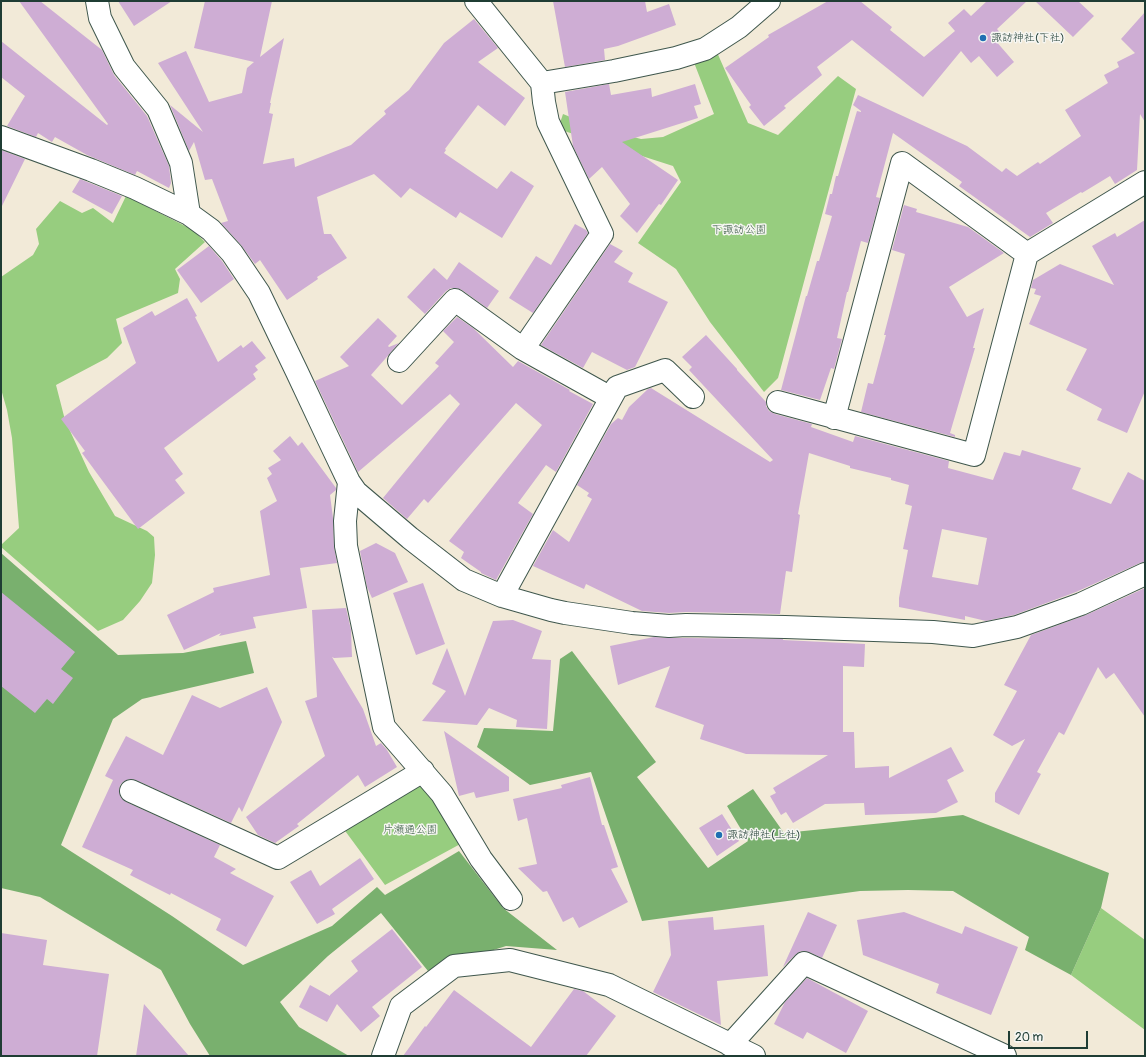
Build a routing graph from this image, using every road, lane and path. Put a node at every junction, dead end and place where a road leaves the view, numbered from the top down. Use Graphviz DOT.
graph roads {
  1 [pos="97,1"];
  2 [pos="476,1"];
  3 [pos="769,1"];
  4 [pos="542,83"];
  5 [pos="1,137"];
  6 [pos="1145,182"];
  7 [pos="189,214"];
  8 [pos="1027,254"];
  9 [pos="523,349"];
  10 [pos="399,361"];
  11 [pos="693,397"];
  12 [pos="611,398"];
  13 [pos="778,402"];
  14 [pos="834,418"];
  15 [pos="349,482"];
  16 [pos="1145,574"];
  17 [pos="502,596"];
  18 [pos="423,771"];
  19 [pos="131,791"];
  20 [pos="511,899"];
  21 [pos="730,1045"];
  22 [pos="383,1056"];
  23 [pos="754,1056"];
  24 [pos="1005,1056"];
  1 -- 7 [label="street"];
  2 -- 4 [label="street"];
  3 -- 4 [label="street"];
  4 -- 9 [label="street"];
  5 -- 7 [label="street"];
  6 -- 8 [label="street"];
  7 -- 15 [label="street"];
  8 -- 14 [label="street"];
  8 -- 14 [label="street"];
  9 -- 10 [label="street"];
  9 -- 12 [label="street"];
  11 -- 12 [label="street"];
  12 -- 17 [label="street"];
  13 -- 14 [label="street"];
  15 -- 17 [label="street"];
  15 -- 18 [label="street"];
  16 -- 17 [label="street"];
  18 -- 19 [label="street"];
  18 -- 20 [label="street"];
  21 -- 22 [label="street"];
  21 -- 23 [label="street"];
  21 -- 24 [label="street"];
}
